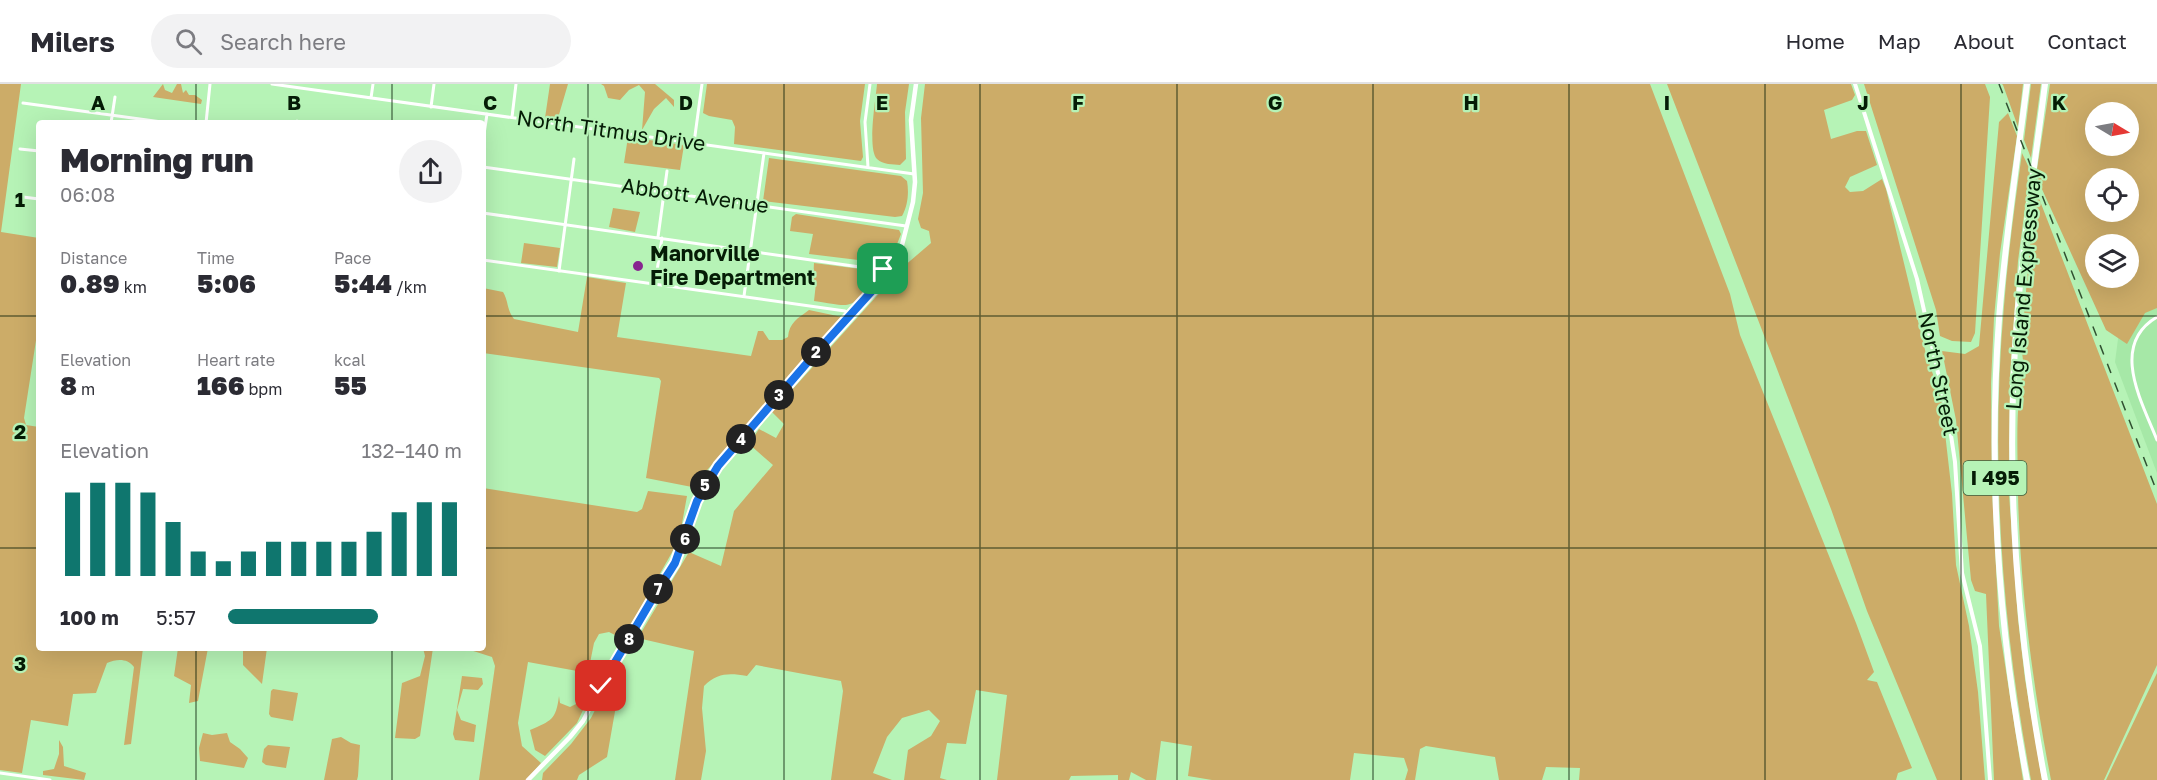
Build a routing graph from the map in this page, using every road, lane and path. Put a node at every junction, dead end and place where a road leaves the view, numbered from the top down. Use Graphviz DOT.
graph roads {
  1 [pos="210,84"];
  2 [pos="272,84"];
  3 [pos="313,84"];
  4 [pos="373,84"];
  5 [pos="434,84"];
  6 [pos="516,84"];
  7 [pos="702,84"];
  8 [pos="870,84"];
  9 [pos="916,84"];
  10 [pos="1855,84"];
  11 [pos="2045,84"];
  12 [pos="2027,87"];
  13 [pos="312,90"];
  14 [pos="115,96"];
  15 [pos="371,98"];
  16 [pos="23,103"];
  17 [pos="431,107"];
  18 [pos="487,114"];
  19 [pos="112,115"];
  20 [pos="512,117"];
  21 [pos="111,120"];
  22 [pos="148,120"];
  23 [pos="206,120"];
  24 [pos="486,121"];
  25 [pos="694,143"];
  26 [pos="20,149"];
  27 [pos="36,151"];
  28 [pos="764,153"];
  29 [pos="574,159"];
  30 [pos="486,167"];
  31 [pos="868,167"];
  32 [pos="667,171"];
  33 [pos="914,174"];
  34 [pos="571,179"];
  35 [pos="665,192"];
  36 [pos="15,195"];
  37 [pos="36,198"];
  38 [pos="757,205"];
  39 [pos="486,213"];
  40 [pos="566,225"];
  41 [pos="908,226"];
  42 [pos="660,238"];
  43 [pos="750,250"];
  44 [pos="486,260"];
  45 [pos="559,271"];
  46 [pos="890,271"];
  47 [pos="655,284"];
  48 [pos="744,296"];
  49 [pos="851,314"];
  50 [pos="2157,317"];
  51 [pos="2157,440"];
  52 [pos="0,773"];
  53 [pos="50,780"];
  54 [pos="528,780"];
  55 [pos="1990,780"];
  56 [pos="2027,780"];
  57 [pos="2045,780"];
  1 -- 23 [label="street"];
  2 -- 13 [label="street, North Titmus Drive"];
  3 -- 13 [label="street"];
  4 -- 15 [label="street"];
  5 -- 17 [label="street"];
  6 -- 20 [label="street"];
  7 -- 25 [label="street"];
  8 -- 31 [label="street"];
  9 -- 33 [label="main road"];
  10 -- 55 [label="street, North Street"];
  11 -- 57 [label="highway, Long Island Expressway / I 495"];
  12 -- 56 [label="highway, Long Island Expressway / I 495"];
  13 -- 15 [label="street, North Titmus Drive"];
  14 -- 19 [label="street"];
  15 -- 17 [label="street, North Titmus Drive"];
  16 -- 19 [label="street"];
  17 -- 18 [label="street, North Titmus Drive"];
  18 -- 20 [label="street, North Titmus Drive"];
  18 -- 24 [label="street"];
  19 -- 21 [label="street"];
  19 -- 22 [label="street"];
  20 -- 25 [label="street, North Titmus Drive"];
  25 -- 28 [label="street, North Titmus Drive"];
  26 -- 27 [label="street"];
  28 -- 31 [label="street, North Titmus Drive"];
  28 -- 38 [label="street"];
  29 -- 34 [label="street"];
  30 -- 34 [label="street, Abbott Avenue"];
  31 -- 33 [label="street, North Titmus Drive"];
  32 -- 35 [label="street"];
  33 -- 41 [label="main road"];
  34 -- 35 [label="street, Abbott Avenue"];
  34 -- 40 [label="street"];
  35 -- 38 [label="street, Abbott Avenue"];
  35 -- 42 [label="street"];
  36 -- 37 [label="street"];
  38 -- 41 [label="street, Abbott Avenue"];
  38 -- 43 [label="street"];
  39 -- 40 [label="street"];
  40 -- 42 [label="street"];
  40 -- 45 [label="street"];
  41 -- 46 [label="main road"];
  42 -- 43 [label="street"];
  42 -- 47 [label="street"];
  43 -- 46 [label="street"];
  43 -- 48 [label="street"];
  44 -- 45 [label="street"];
  45 -- 47 [label="street"];
  46 -- 49 [label="main road"];
  47 -- 48 [label="street"];
  48 -- 49 [label="street"];
  49 -- 54 [label="main road"];
  50 -- 51 [label="street"];
  52 -- 53 [label="street"];
}
